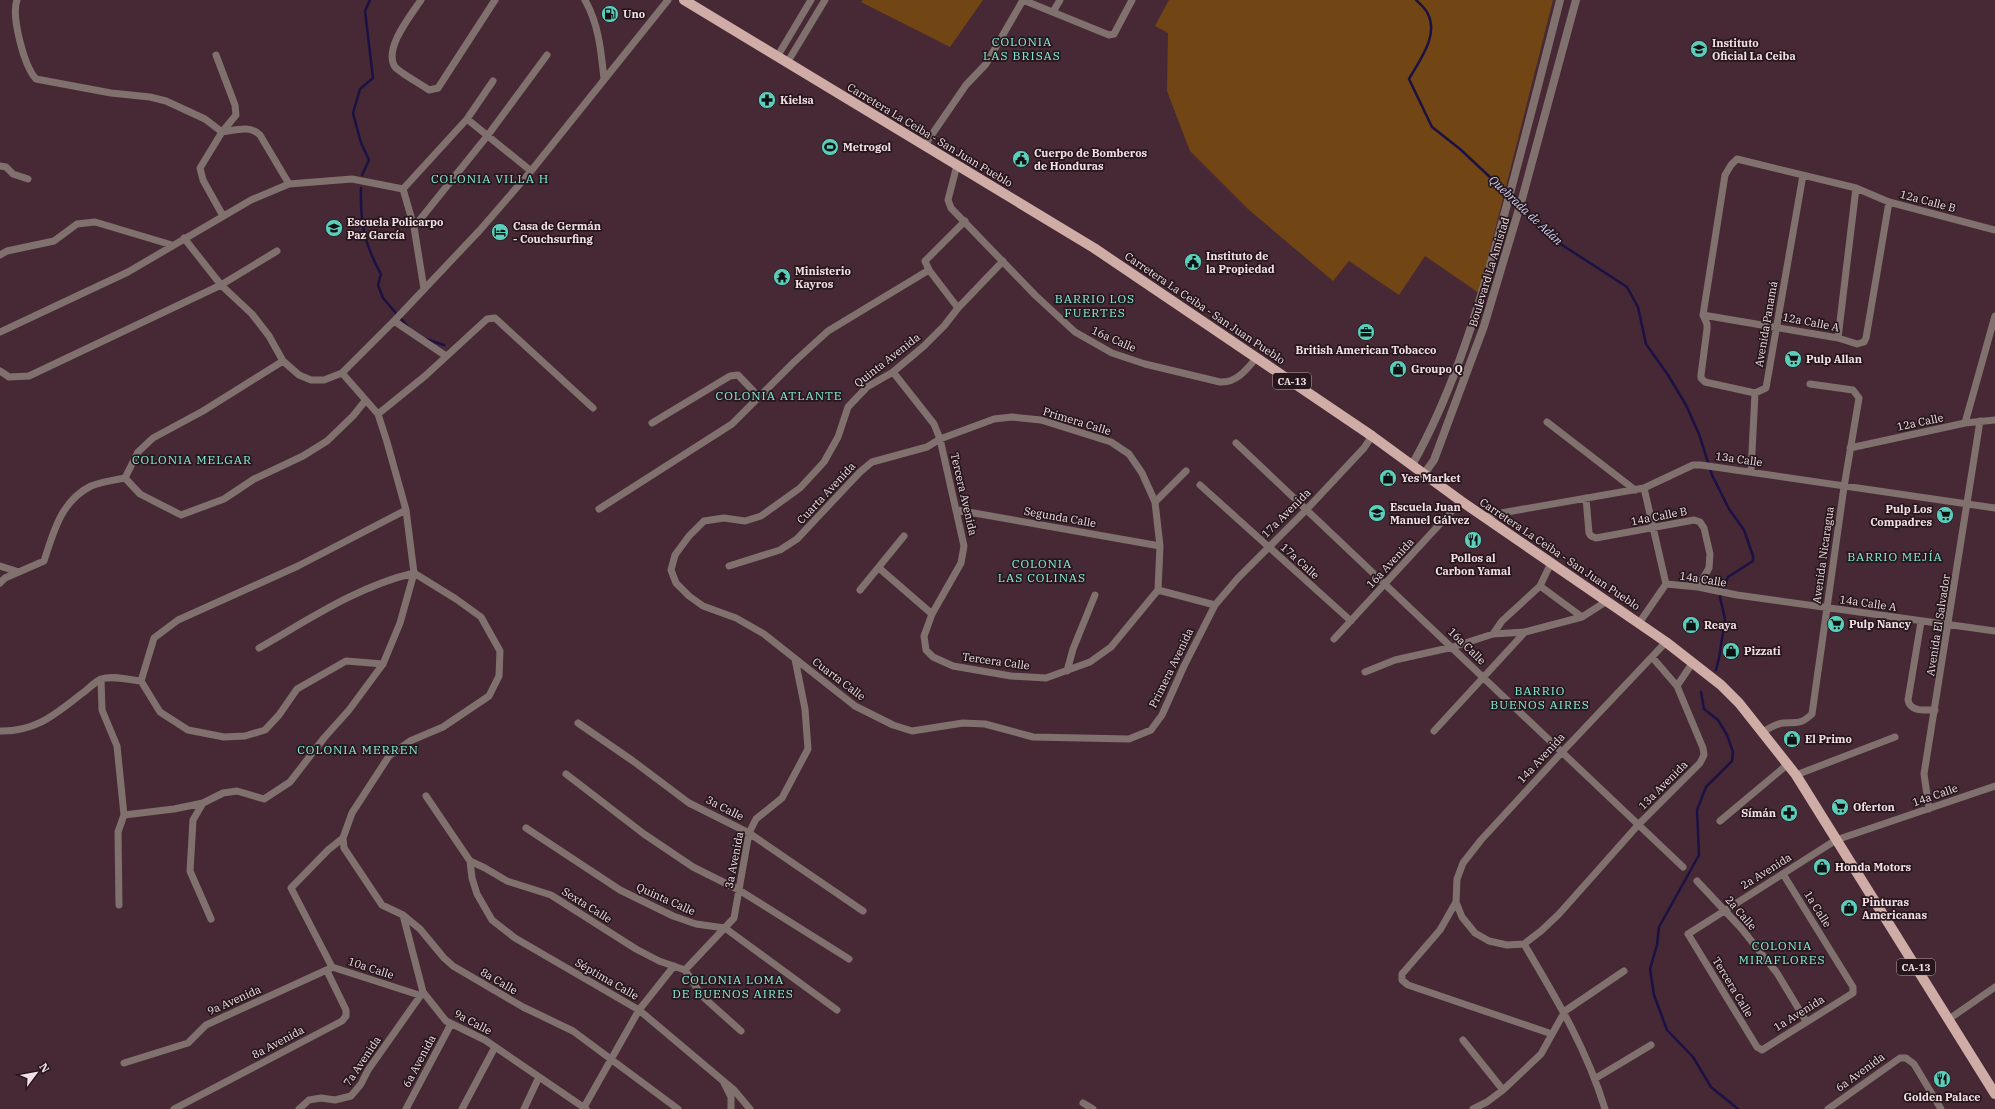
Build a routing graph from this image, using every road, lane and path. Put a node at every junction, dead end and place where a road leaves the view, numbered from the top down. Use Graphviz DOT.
graph roads {
  1 [pos="17,0"];
  2 [pos="421,0"];
  3 [pos="495,0"];
  4 [pos="585,0"];
  5 [pos="668,0"];
  6 [pos="684,0"];
  7 [pos="811,0"];
  8 [pos="825,0"];
  9 [pos="1023,0"];
  10 [pos="1060,0"];
  11 [pos="1132,0"];
  12 [pos="1560,0"];
  13 [pos="1576,0"];
  14 [pos="1053,12"];
  15 [pos="216,55"];
  16 [pos="547,55"];
  17 [pos="777,57"];
  18 [pos="787,63"];
  19 [pos="604,79"];
  20 [pos="493,81"];
  21 [pos="467,119"];
  22 [pos="222,132"];
  23 [pos="488,135"];
  24 [pos="924,146"];
  25 [pos="957,165"];
  26 [pos="0,166"];
  27 [pos="531,171"];
  28 [pos="1803,175"];
  29 [pos="28,179"];
  30 [pos="289,184"];
  31 [pos="1856,188"];
  32 [pos="403,189"];
  33 [pos="1889,202"];
  34 [pos="223,216"];
  35 [pos="965,221"];
  36 [pos="414,227"];
  37 [pos="1995,230"];
  38 [pos="184,238"];
  39 [pos="172,245"];
  40 [pos="277,251"];
  41 [pos="0,255"];
  42 [pos="1003,262"];
  43 [pos="929,270"];
  44 [pos="221,285"];
  45 [pos="424,289"];
  46 [pos="958,308"];
  47 [pos="1703,315"];
  48 [pos="1995,316"];
  49 [pos="395,321"];
  50 [pos="1777,327"];
  51 [pos="0,332"];
  52 [pos="1838,338"];
  53 [pos="446,356"];
  54 [pos="1257,357"];
  55 [pos="283,361"];
  56 [pos="0,371"];
  57 [pos="893,372"];
  58 [pos="342,373"];
  59 [pos="1810,384"];
  60 [pos="1755,393"];
  61 [pos="759,397"];
  62 [pos="365,402"];
  63 [pos="593,408"];
  64 [pos="378,414"];
  65 [pos="1995,420"];
  66 [pos="1980,421"];
  67 [pos="652,422"];
  68 [pos="1547,422"];
  69 [pos="1965,424"];
  70 [pos="1372,436"];
  71 [pos="940,439"];
  72 [pos="1236,443"];
  73 [pos="1850,448"];
  74 [pos="1412,465"];
  75 [pos="1186,471"];
  76 [pos="1751,471"];
  77 [pos="1424,474"];
  78 [pos="125,478"];
  79 [pos="1200,485"];
  80 [pos="1844,487"];
  81 [pos="1644,488"];
  82 [pos="1635,490"];
  83 [pos="1586,498"];
  84 [pos="1461,501"];
  85 [pos="1155,502"];
  86 [pos="1968,504"];
  87 [pos="1995,508"];
  88 [pos="599,509"];
  89 [pos="1307,509"];
  90 [pos="406,510"];
  91 [pos="957,510"];
  92 [pos="1485,517"];
  93 [pos="1653,529"];
  94 [pos="904,536"];
  95 [pos="1160,546"];
  96 [pos="1268,547"];
  97 [pos="1551,562"];
  98 [pos="0,566"];
  99 [pos="729,566"];
  100 [pos="879,568"];
  101 [pos="672,570"];
  102 [pos="19,572"];
  103 [pos="414,573"];
  104 [pos="0,583"];
  105 [pos="1386,584"];
  106 [pos="1666,584"];
  107 [pos="1540,586"];
  108 [pos="1698,587"];
  109 [pos="860,590"];
  110 [pos="1158,590"];
  111 [pos="1095,594"];
  112 [pos="1737,595"];
  113 [pos="1607,601"];
  114 [pos="1215,605"];
  115 [pos="1826,608"];
  116 [pos="932,614"];
  117 [pos="1582,618"];
  118 [pos="1351,621"];
  119 [pos="1920,622"];
  120 [pos="1639,623"];
  121 [pos="1949,626"];
  122 [pos="1995,631"];
  123 [pos="1525,632"];
  124 [pos="1492,634"];
  125 [pos="1334,639"];
  126 [pos="1666,642"];
  127 [pos="1452,647"];
  128 [pos="259,648"];
  129 [pos="926,650"];
  130 [pos="1652,657"];
  131 [pos="795,659"];
  132 [pos="1692,662"];
  133 [pos="383,664"];
  134 [pos="1067,671"];
  135 [pos="1365,672"];
  136 [pos="1484,677"];
  137 [pos="101,679"];
  138 [pos="141,681"];
  139 [pos="1677,686"];
  140 [pos="1935,710"];
  141 [pos="578,723"];
  142 [pos="0,731"];
  143 [pos="1434,731"];
  144 [pos="1763,732"];
  145 [pos="1141,735"];
  146 [pos="1895,737"];
  147 [pos="1562,751"];
  148 [pos="1788,764"];
  149 [pos="566,774"];
  150 [pos="1796,775"];
  151 [pos="1995,786"];
  152 [pos="426,796"];
  153 [pos="203,803"];
  154 [pos="1929,809"];
  155 [pos="124,815"];
  156 [pos="1720,821"];
  157 [pos="1639,824"];
  158 [pos="526,828"];
  159 [pos="749,833"];
  160 [pos="344,838"];
  161 [pos="1836,840"];
  162 [pos="470,861"];
  163 [pos="1683,866"];
  164 [pos="1783,874"];
  165 [pos="1697,881"];
  166 [pos="739,890"];
  167 [pos="1456,902"];
  168 [pos="119,905"];
  169 [pos="1724,910"];
  170 [pos="863,911"];
  171 [pos="402,915"];
  172 [pos="211,919"];
  173 [pos="725,928"];
  174 [pos="1688,934"];
  175 [pos="1524,944"];
  176 [pos="849,959"];
  177 [pos="674,966"];
  178 [pos="330,969"];
  179 [pos="685,970"];
  180 [pos="1624,971"];
  181 [pos="1995,987"];
  182 [pos="421,994"];
  183 [pos="1848,997"];
  184 [pos="639,1010"];
  185 [pos="837,1010"];
  186 [pos="1564,1011"];
  187 [pos="1949,1020"];
  188 [pos="1806,1021"];
  189 [pos="451,1024"];
  190 [pos="742,1031"];
  191 [pos="1552,1034"];
  192 [pos="1463,1040"];
  193 [pos="1651,1045"];
  194 [pos="495,1047"];
  195 [pos="1762,1050"];
  196 [pos="611,1058"];
  197 [pos="124,1063"];
  198 [pos="540,1077"];
  199 [pos="1596,1078"];
  200 [pos="723,1080"];
  201 [pos="1503,1090"];
  202 [pos="1995,1094"];
  203 [pos="1083,1103"];
  204 [pos="584,1108"];
  205 [pos="174,1109"];
  206 [pos="299,1109"];
  207 [pos="406,1109"];
  208 [pos="462,1109"];
  209 [pos="524,1109"];
  210 [pos="678,1109"];
  211 [pos="731,1109"];
  212 [pos="750,1109"];
  213 [pos="1093,1109"];
  214 [pos="1473,1109"];
  215 [pos="1605,1109"];
  216 [pos="1828,1109"];
  217 [pos="1941,1109"];
  1 -- 22 [label="street"];
  2 -- 3 [label="street"];
  4 -- 19 [label="street"];
  5 -- 19 [label="street"];
  6 -- 17 [label="main road, Carretera La Ceiba - San Juan Pueblo / CA-13"];
  7 -- 17 [label="street"];
  8 -- 18 [label="street"];
  9 -- 14 [label="street"];
  9 -- 24 [label="street"];
  10 -- 14 [label="street"];
  11 -- 14 [label="street"];
  12 -- 74 [label="street, Boulevard La Amistad"];
  13 -- 77 [label="street, Boulevard La Amistad"];
  15 -- 22 [label="street"];
  16 -- 23 [label="street"];
  17 -- 18 [label="main road, Carretera La Ceiba - San Juan Pueblo / CA-13"];
  18 -- 24 [label="main road, Carretera La Ceiba - San Juan Pueblo / CA-13"];
  19 -- 27 [label="street"];
  20 -- 21 [label="street"];
  21 -- 23 [label="street"];
  21 -- 32 [label="street"];
  22 -- 30 [label="street"];
  22 -- 34 [label="street"];
  23 -- 27 [label="street"];
  23 -- 36 [label="street"];
  24 -- 25 [label="main road, Carretera La Ceiba - San Juan Pueblo / CA-13"];
  25 -- 35 [label="street, 16a Calle"];
  25 -- 54 [label="main road, Carretera La Ceiba - San Juan Pueblo / CA-13"];
  26 -- 29 [label="street"];
  27 -- 45 [label="street"];
  28 -- 31 [label="street, 12a Calle B"];
  28 -- 47 [label="street, 12a Calle B"];
  28 -- 50 [label="street, Avenida Panamá"];
  30 -- 32 [label="street"];
  30 -- 34 [label="street"];
  31 -- 33 [label="street, 12a Calle B"];
  31 -- 52 [label="street"];
  32 -- 36 [label="street"];
  33 -- 37 [label="street, 12a Calle B"];
  33 -- 52 [label="street, 12a Calle A"];
  34 -- 38 [label="street"];
  35 -- 42 [label="street, 16a Calle"];
  35 -- 43 [label="street"];
  36 -- 45 [label="street"];
  38 -- 39 [label="street"];
  38 -- 44 [label="street"];
  39 -- 41 [label="street"];
  39 -- 51 [label="street"];
  40 -- 44 [label="street"];
  42 -- 46 [label="street, Quinta Avenida"];
  42 -- 54 [label="street, 16a Calle"];
  43 -- 46 [label="street"];
  43 -- 61 [label="street"];
  44 -- 55 [label="street"];
  44 -- 56 [label="street"];
  45 -- 49 [label="street"];
  46 -- 57 [label="street, Quinta Avenida"];
  47 -- 50 [label="street, 12a Calle A"];
  47 -- 60 [label="street"];
  48 -- 69 [label="street"];
  49 -- 53 [label="street"];
  49 -- 58 [label="street"];
  50 -- 52 [label="street, 12a Calle A"];
  50 -- 60 [label="street, Avenida Panamá"];
  53 -- 63 [label="street"];
  53 -- 64 [label="street"];
  54 -- 70 [label="main road, Carretera La Ceiba - San Juan Pueblo / CA-13"];
  55 -- 58 [label="street"];
  55 -- 78 [label="street"];
  57 -- 71 [label="street, Tercera Avenida"];
  57 -- 101 [label="street, Quinta Avenida"];
  58 -- 62 [label="street"];
  59 -- 73 [label="street, Avenida Nicaragua"];
  60 -- 76 [label="street"];
  61 -- 67 [label="street"];
  61 -- 88 [label="street"];
  62 -- 64 [label="street"];
  62 -- 78 [label="street"];
  64 -- 90 [label="street"];
  65 -- 66 [label="street, 12a Calle"];
  66 -- 69 [label="street, 12a Calle"];
  66 -- 86 [label="street, Avenida El Salvador"];
  68 -- 82 [label="street"];
  69 -- 73 [label="street, 12a Calle"];
  70 -- 74 [label="main road, Carretera La Ceiba - San Juan Pueblo / CA-13"];
  70 -- 89 [label="street, 17a Avenida"];
  71 -- 85 [label="street, Primera Calle"];
  71 -- 91 [label="street, Tercera Avenida"];
  71 -- 99 [label="street, Cuarta Avenida"];
  72 -- 89 [label="street, 16a Calle"];
  73 -- 80 [label="street, Avenida Nicaragua"];
  74 -- 77 [label="main road, Carretera La Ceiba - San Juan Pueblo / CA-13"];
  75 -- 85 [label="street"];
  76 -- 80 [label="street, 13a Calle"];
  76 -- 81 [label="street, 13a Calle"];
  77 -- 84 [label="main road, Carretera La Ceiba - San Juan Pueblo / CA-13"];
  78 -- 102 [label="street"];
  79 -- 96 [label="street, 17a Calle"];
  80 -- 86 [label="street, 13a Calle"];
  80 -- 115 [label="street, Avenida Nicaragua"];
  81 -- 82 [label="street, 13a Calle"];
  81 -- 93 [label="street"];
  82 -- 83 [label="street, 13a Calle"];
  83 -- 92 [label="street, 13a Calle"];
  83 -- 93 [label="street, 14a Calle B"];
  84 -- 92 [label="main road, Carretera La Ceiba - San Juan Pueblo / CA-13"];
  84 -- 105 [label="street, 16a Avenida"];
  85 -- 95 [label="street, Primera Calle"];
  86 -- 87 [label="street, 13a Calle"];
  86 -- 121 [label="street, Avenida El Salvador"];
  89 -- 96 [label="street, 17a Avenida"];
  89 -- 105 [label="street, 16a Calle"];
  90 -- 103 [label="street"];
  90 -- 138 [label="street"];
  91 -- 95 [label="street, Segunda Calle"];
  91 -- 116 [label="street, Tercera Avenida"];
  92 -- 97 [label="main road, Carretera La Ceiba - San Juan Pueblo / CA-13"];
  93 -- 106 [label="street"];
  93 -- 108 [label="street, 14a Calle B"];
  94 -- 100 [label="street"];
  95 -- 110 [label="street, Primera Calle"];
  96 -- 114 [label="street, 17a Avenida"];
  96 -- 118 [label="street, 17a Calle"];
  97 -- 107 [label="street"];
  97 -- 113 [label="main road, Carretera La Ceiba - San Juan Pueblo / CA-13"];
  98 -- 102 [label="street"];
  100 -- 109 [label="street"];
  100 -- 116 [label="street"];
  101 -- 131 [label="street, Cuarta Calle"];
  102 -- 104 [label="street"];
  103 -- 128 [label="street"];
  103 -- 133 [label="street"];
  103 -- 160 [label="street"];
  105 -- 118 [label="street, 16a Avenida"];
  105 -- 127 [label="street, 16a Calle"];
  106 -- 108 [label="street, 14a Calle"];
  106 -- 120 [label="street"];
  107 -- 117 [label="street"];
  107 -- 124 [label="street"];
  108 -- 112 [label="street, 14a Calle"];
  110 -- 114 [label="street"];
  110 -- 134 [label="street, Tercera Calle"];
  111 -- 134 [label="street"];
  112 -- 115 [label="street, 14a Calle A"];
  113 -- 117 [label="street"];
  113 -- 120 [label="main road, Carretera La Ceiba - San Juan Pueblo / CA-13"];
  114 -- 145 [label="street, Primera Avenida"];
  115 -- 119 [label="street, 14a Calle A"];
  115 -- 144 [label="street, Avenida Nicaragua"];
  116 -- 129 [label="street, Tercera Avenida"];
  117 -- 123 [label="street"];
  118 -- 125 [label="street, 16a Avenida"];
  119 -- 121 [label="street, 14a Calle A"];
  119 -- 140 [label="street"];
  120 -- 126 [label="main road, Carretera La Ceiba - San Juan Pueblo / CA-13"];
  121 -- 122 [label="street, 14a Calle A"];
  121 -- 140 [label="street, Avenida El Salvador"];
  123 -- 124 [label="street"];
  123 -- 136 [label="street"];
  124 -- 127 [label="street"];
  126 -- 130 [label="street, 14a Avenida"];
  126 -- 132 [label="main road, Carretera La Ceiba - San Juan Pueblo / CA-13"];
  127 -- 135 [label="street"];
  127 -- 136 [label="street, 16a Calle"];
  129 -- 134 [label="street, Tercera Calle"];
  130 -- 139 [label="street, 13a Avenida"];
  130 -- 147 [label="street, 14a Avenida"];
  131 -- 145 [label="street, Cuarta Calle"];
  131 -- 159 [label="street, 3a Avenida"];
  132 -- 139 [label="street"];
  132 -- 144 [label="main road, Carretera La Ceiba - San Juan Pueblo / CA-13"];
  133 -- 138 [label="street"];
  133 -- 153 [label="street"];
  136 -- 143 [label="street"];
  136 -- 147 [label="street, 16a Calle"];
  137 -- 138 [label="street"];
  137 -- 142 [label="street"];
  137 -- 155 [label="street"];
  139 -- 157 [label="street, 13a Avenida"];
  140 -- 154 [label="street, Avenida El Salvador"];
  141 -- 159 [label="street, 3a Calle"];
  144 -- 148 [label="main road, Carretera La Ceiba - San Juan Pueblo / CA-13"];
  146 -- 150 [label="street"];
  147 -- 157 [label="street, 16a Calle"];
  147 -- 167 [label="street, 14a Avenida"];
  148 -- 150 [label="main road, Carretera La Ceiba - San Juan Pueblo / CA-13"];
  148 -- 156 [label="street"];
  149 -- 166 [label="street"];
  150 -- 161 [label="main road, Carretera La Ceiba - San Juan Pueblo / CA-13"];
  151 -- 154 [label="street, 14a Calle"];
  152 -- 162 [label="street, Sexta Calle"];
  153 -- 155 [label="street"];
  153 -- 172 [label="street"];
  154 -- 161 [label="street, 14a Calle"];
  155 -- 168 [label="street"];
  157 -- 163 [label="street, 16a Calle"];
  157 -- 175 [label="street, 13a Avenida"];
  158 -- 173 [label="street, Quinta Calle"];
  159 -- 166 [label="street, 3a Avenida"];
  159 -- 170 [label="street, 3a Calle"];
  160 -- 171 [label="street, 8a Calle"];
  160 -- 178 [label="street, 10a Calle"];
  161 -- 164 [label="street, 2a Avenida"];
  161 -- 187 [label="main road, Carretera La Ceiba - San Juan Pueblo / CA-13"];
  162 -- 177 [label="street, Sexta Calle"];
  162 -- 184 [label="street, Séptima Calle"];
  164 -- 169 [label="street, 2a Avenida"];
  164 -- 183 [label="street, 1a Calle"];
  165 -- 169 [label="street, 2a Calle"];
  166 -- 173 [label="street, 3a Avenida"];
  166 -- 176 [label="street"];
  167 -- 175 [label="street"];
  167 -- 191 [label="street"];
  169 -- 174 [label="street, 2a Avenida"];
  169 -- 188 [label="street, 2a Calle"];
  171 -- 182 [label="street, 9a Calle"];
  171 -- 196 [label="street, 8a Calle"];
  173 -- 179 [label="street, 3a Avenida"];
  173 -- 185 [label="street, Quinta Calle"];
  174 -- 195 [label="street, Tercera Calle"];
  175 -- 186 [label="street"];
  177 -- 179 [label="street, Sexta Calle"];
  177 -- 184 [label="street"];
  178 -- 182 [label="street, 10a Calle"];
  178 -- 197 [label="street, 9a Avenida"];
  178 -- 205 [label="street, 8a Avenida"];
  179 -- 190 [label="street"];
  180 -- 186 [label="street"];
  181 -- 187 [label="street"];
  182 -- 189 [label="street, 9a Calle"];
  182 -- 206 [label="street, 7a Avenida"];
  183 -- 188 [label="street, 1a Avenida"];
  184 -- 196 [label="street"];
  184 -- 200 [label="street, Séptima Calle"];
  186 -- 191 [label="street"];
  186 -- 199 [label="street"];
  187 -- 202 [label="main road, Carretera La Ceiba - San Juan Pueblo / CA-13"];
  188 -- 195 [label="street, 1a Avenida"];
  189 -- 194 [label="street, 9a Calle"];
  189 -- 207 [label="street, 6a Avenida"];
  191 -- 201 [label="street"];
  192 -- 201 [label="street"];
  193 -- 199 [label="street"];
  194 -- 198 [label="street, 9a Calle"];
  194 -- 208 [label="street"];
  196 -- 204 [label="street"];
  196 -- 210 [label="street, 8a Calle"];
  198 -- 204 [label="street, 9a Calle"];
  198 -- 209 [label="street"];
  199 -- 215 [label="street"];
  200 -- 211 [label="street"];
  200 -- 212 [label="street, Séptima Calle"];
  201 -- 214 [label="street"];
  203 -- 213 [label="street"];
  216 -- 217 [label="street, 6a Avenida"];
}
